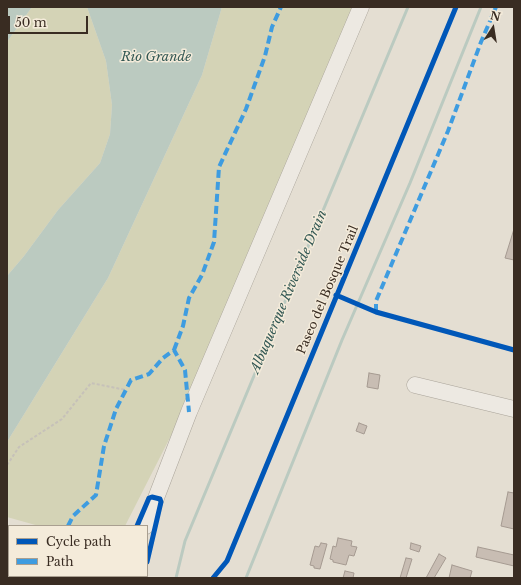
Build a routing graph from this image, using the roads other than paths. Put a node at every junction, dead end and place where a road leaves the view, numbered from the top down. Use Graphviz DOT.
graph roads {
  1 [pos="361,7"];
  2 [pos="415,385"];
  3 [pos="514,409"];
  4 [pos="146,525"];
  1 -- 4 [label="lane"];
  2 -- 3 [label="lane"];
}
